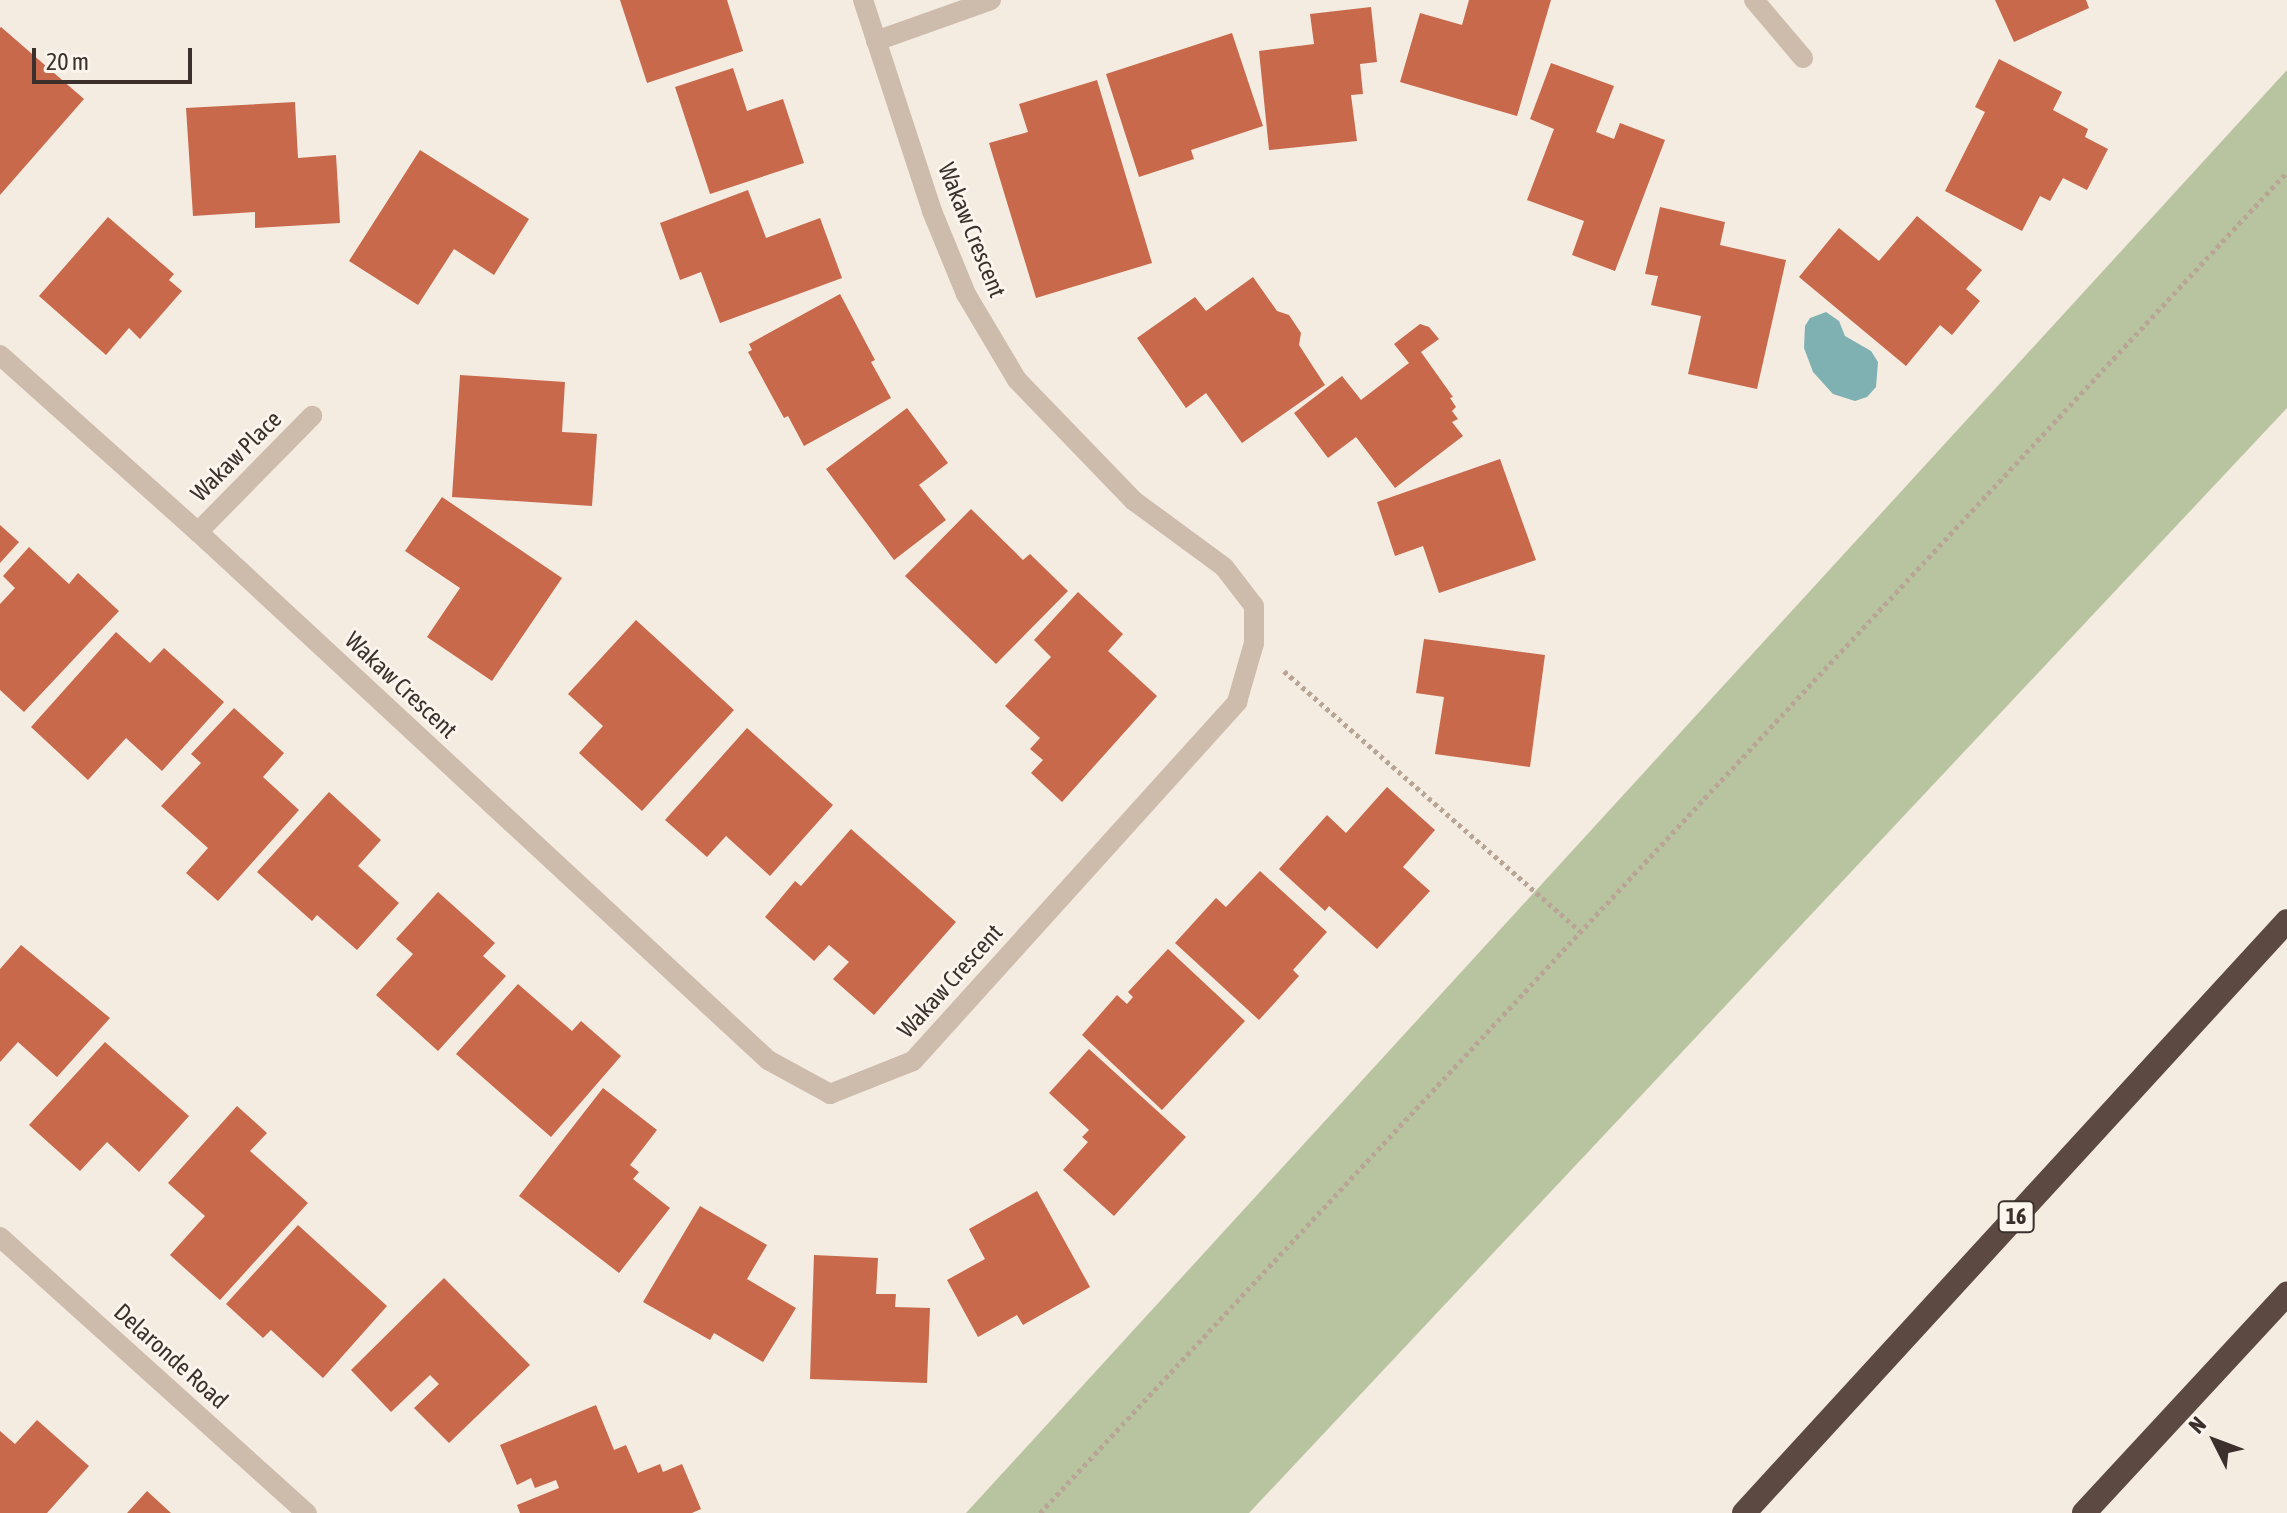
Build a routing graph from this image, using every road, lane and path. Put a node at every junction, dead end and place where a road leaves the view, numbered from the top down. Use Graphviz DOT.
graph roads {
  1 [pos="863,0"];
  2 [pos="991,0"];
  3 [pos="1754,0"];
  4 [pos="876,41"];
  5 [pos="1803,58"];
  6 [pos="2287,172"];
  7 [pos="0,355"];
  8 [pos="312,416"];
  9 [pos="198,532"];
  10 [pos="1254,643"];
  11 [pos="2287,921"];
  12 [pos="1579,930"];
  13 [pos="0,1237"];
  14 [pos="2287,1294"];
  15 [pos="307,1513"];
  16 [pos="1040,1513"];
  17 [pos="1744,1513"];
  18 [pos="2084,1513"];
  1 -- 4 [label="street, Wakaw Crescent"];
  2 -- 4 [label="street"];
  3 -- 5 [label="street"];
  4 -- 10 [label="street, Wakaw Crescent"];
  6 -- 12 [label="path"];
  7 -- 9 [label="street, Wakaw Crescent"];
  8 -- 9 [label="street, Wakaw Place"];
  9 -- 10 [label="street, Wakaw Crescent"];
  10 -- 12 [label="path"];
  11 -- 17 [label="highway, 16"];
  12 -- 16 [label="path"];
  13 -- 15 [label="street, Delaronde Road"];
  14 -- 18 [label="highway"];
}
